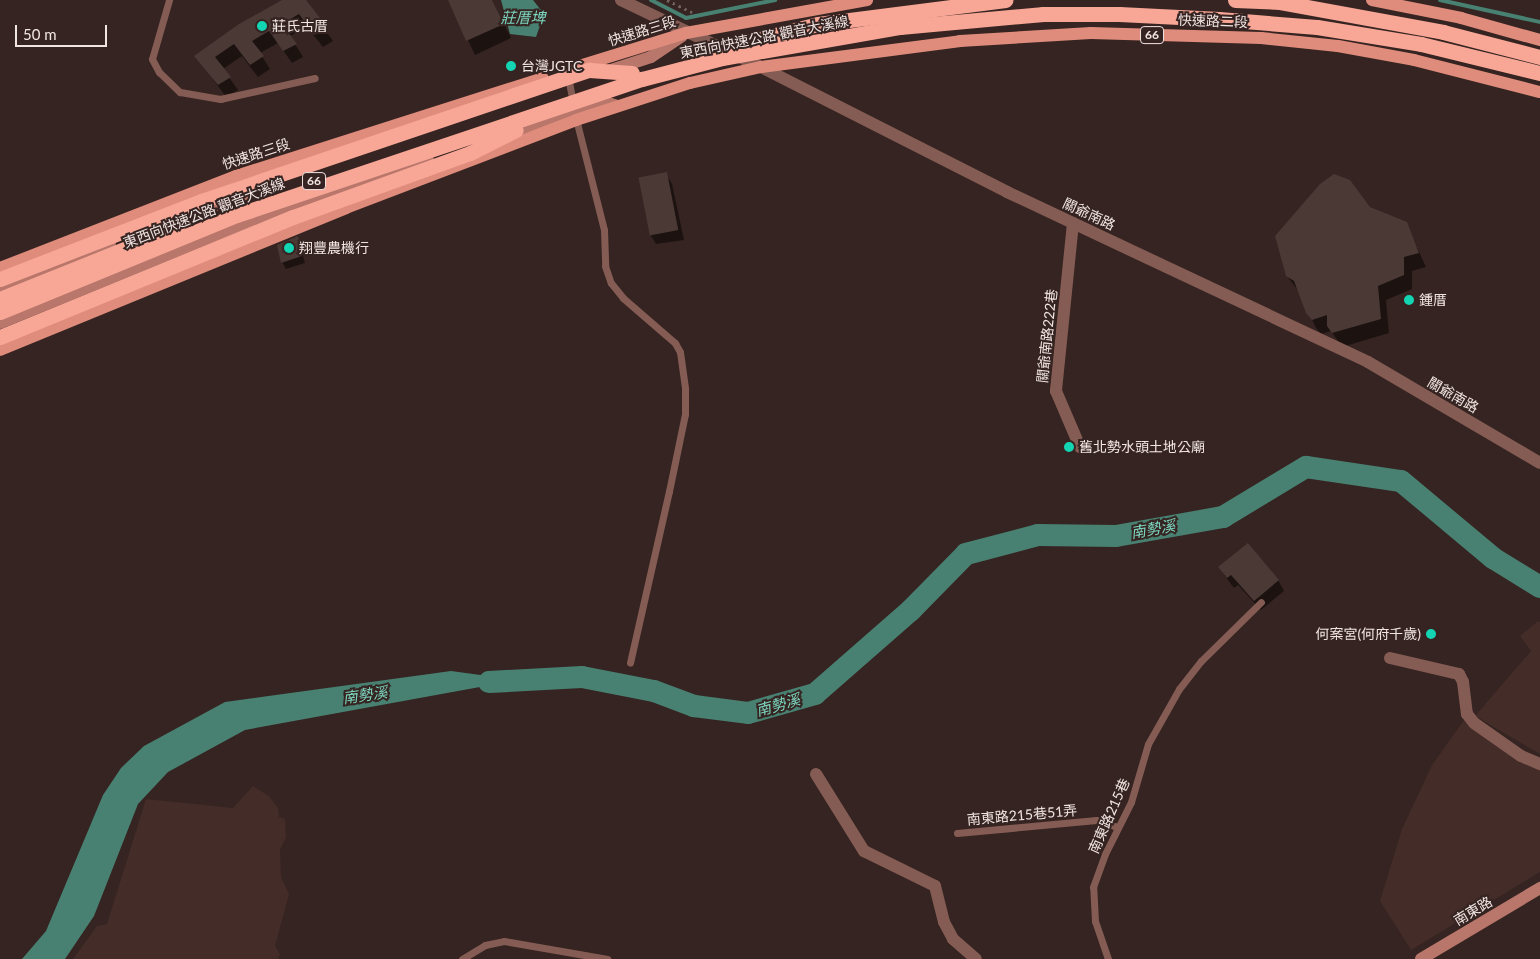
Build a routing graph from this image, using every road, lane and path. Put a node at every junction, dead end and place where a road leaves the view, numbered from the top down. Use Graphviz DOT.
graph roads {
  1 [pos="169,0"];
  2 [pos="622,0"];
  3 [pos="667,0"];
  4 [pos="868,0"];
  5 [pos="1005,0"];
  6 [pos="1235,0"];
  7 [pos="1372,0"];
  8 [pos="692,12"];
  9 [pos="686,33"];
  10 [pos="1540,40"];
  11 [pos="1540,57"];
  12 [pos="761,67"];
  13 [pos="566,70"];
  14 [pos="632,73"];
  15 [pos="1540,73"];
  16 [pos="315,78"];
  17 [pos="569,84"];
  18 [pos="1540,92"];
  19 [pos="574,111"];
  20 [pos="236,176"];
  21 [pos="242,195"];
  22 [pos="252,220"];
  23 [pos="1073,223"];
  24 [pos="262,244"];
  25 [pos="0,268"];
  26 [pos="0,278"];
  27 [pos="0,287"];
  28 [pos="0,299"];
  29 [pos="0,312"];
  30 [pos="0,323"];
  31 [pos="0,337"];
  32 [pos="0,350"];
  33 [pos="1080,447"];
  34 [pos="1540,463"];
  35 [pos="1261,602"];
  36 [pos="1390,658"];
  37 [pos="630,663"];
  38 [pos="1540,764"];
  39 [pos="816,774"];
  40 [pos="1117,826"];
  41 [pos="957,833"];
  42 [pos="1540,888"];
  43 [pos="462,959"];
  44 [pos="607,959"];
  45 [pos="976,959"];
  46 [pos="1108,959"];
  47 [pos="1421,959"];
  1 -- 16 [label="lane"];
  2 -- 9 [label="street, 關爺南路"];
  3 -- 8 [label="path"];
  4 -- 9 [label="main road, 66"];
  5 -- 14 [label="highway, 東西向快速公路 觀音大溪線 / 66"];
  6 -- 11 [label="highway"];
  7 -- 10 [label="main road"];
  9 -- 12 [label="street, 關爺南路"];
  9 -- 13 [label="main road, 快速路三段 / 66"];
  9 -- 17 [label="street, 快速路三段"];
  12 -- 18 [label="main road, 快速路二段 / 66"];
  12 -- 19 [label="main road, 66"];
  12 -- 23 [label="street, 關爺南路"];
  13 -- 17 [label="lane"];
  13 -- 20 [label="main road, 快速路三段 / 66"];
  14 -- 26 [label="highway"];
  14 -- 28 [label="highway, 東西向快速公路 觀音大溪線 / 66"];
  15 -- 19 [label="highway, 東西向快速公路 觀音大溪線 / 66"];
  17 -- 19 [label="lane"];
  17 -- 21 [label="street, 快速路三段"];
  19 -- 22 [label="street"];
  19 -- 24 [label="main road, 66"];
  19 -- 29 [label="highway, 東西向快速公路 觀音大溪線 / 66"];
  19 -- 31 [label="highway"];
  19 -- 37 [label="lane"];
  20 -- 21 [label="street"];
  20 -- 25 [label="main road, 快速路三段 / 66"];
  21 -- 22 [label="street"];
  21 -- 27 [label="street, 快速路三段"];
  22 -- 24 [label="street"];
  22 -- 30 [label="street"];
  23 -- 33 [label="street, 關爺南路222巷"];
  23 -- 34 [label="street, 關爺南路"];
  24 -- 32 [label="main road, 66"];
  35 -- 40 [label="lane, 南東路215巷"];
  36 -- 38 [label="street"];
  39 -- 45 [label="street"];
  40 -- 41 [label="lane, 南東路215巷51弄"];
  40 -- 46 [label="lane, 南東路215巷"];
  42 -- 47 [label="street, 南東路"];
  43 -- 44 [label="lane"];
}
